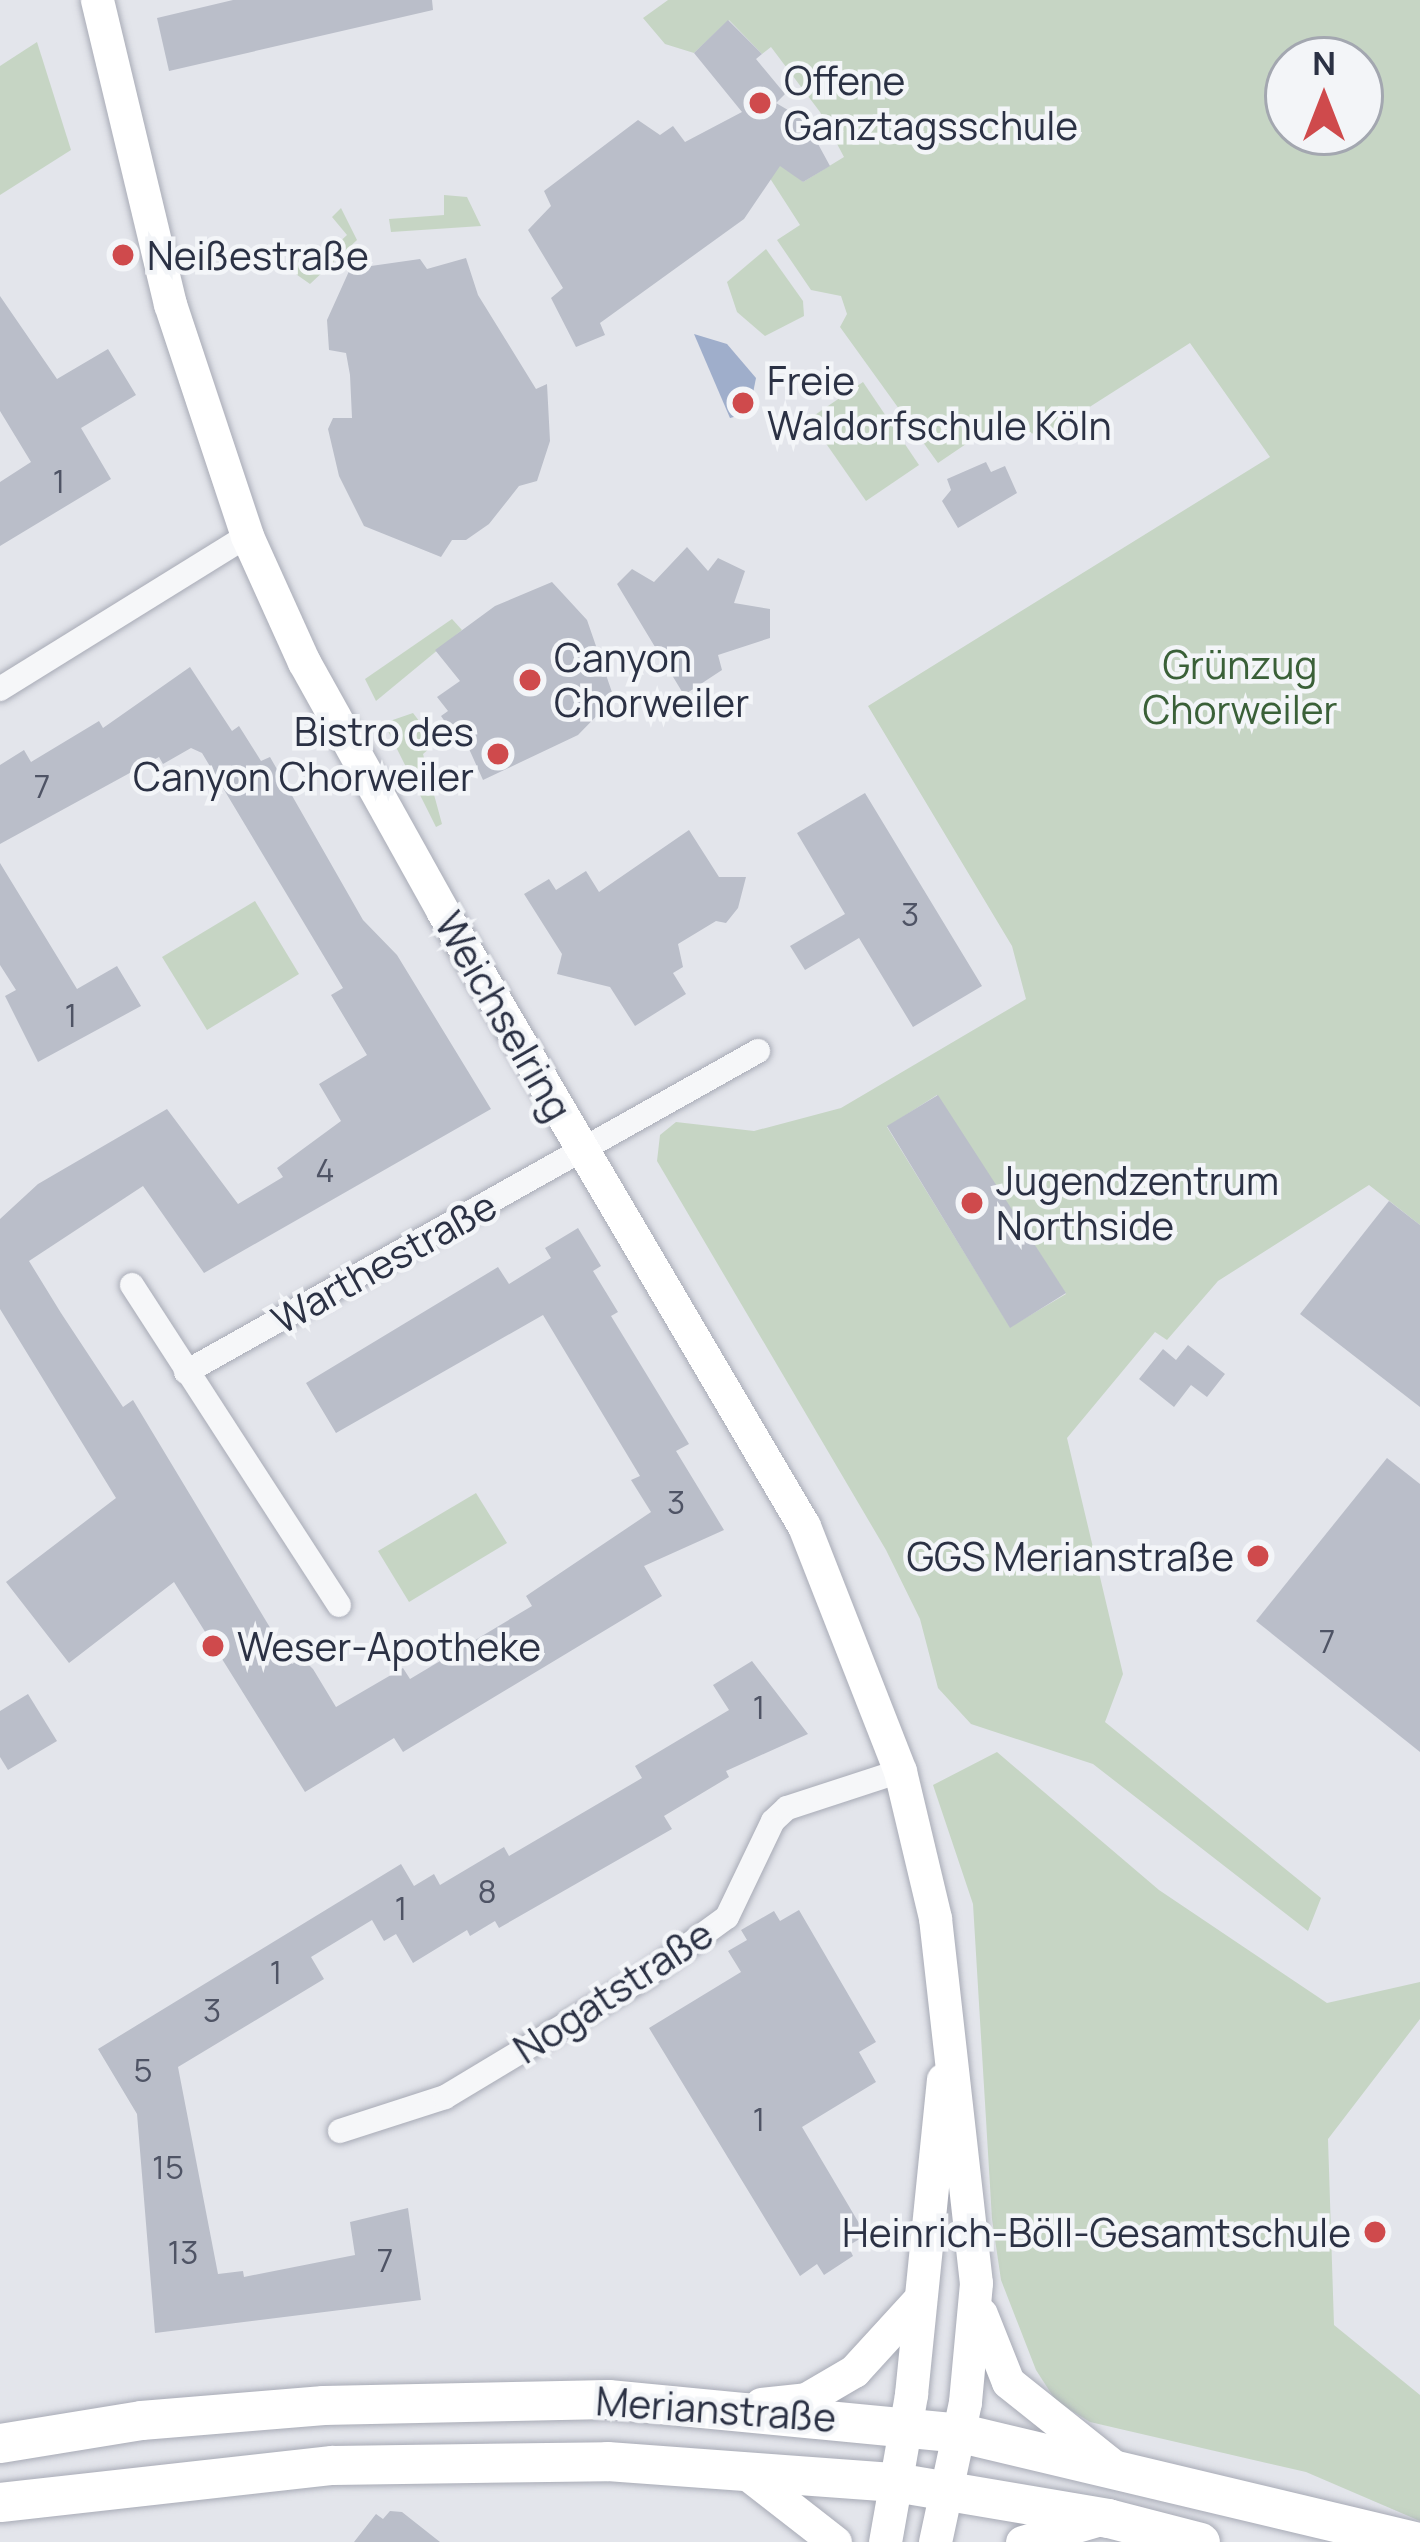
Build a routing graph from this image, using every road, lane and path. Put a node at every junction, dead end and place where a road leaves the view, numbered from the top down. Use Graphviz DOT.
graph roads {
  1 [pos="97,0"];
  2 [pos="247,536"];
  3 [pos="0,689"];
  4 [pos="758,1051"];
  5 [pos="582,1154"];
  6 [pos="132,1285"];
  7 [pos="186,1372"];
  8 [pos="339,1605"];
  9 [pos="901,1771"];
  10 [pos="948,2012"];
  11 [pos="340,2131"];
  12 [pos="976,2283"];
  13 [pos="918,2301"];
  14 [pos="720,2408"];
  15 [pos="906,2423"];
  16 [pos="961,2433"];
  17 [pos="0,2443"];
  18 [pos="1113,2466"];
  19 [pos="745,2472"];
  20 [pos="895,2482"];
  21 [pos="946,2489"];
  22 [pos="0,2502"];
  23 [pos="1108,2518"];
  24 [pos="835,2542"];
  25 [pos="885,2542"];
  26 [pos="935,2542"];
  27 [pos="1022,2542"];
  28 [pos="1200,2542"];
  29 [pos="1420,2542"];
  1 -- 2 [label="street, Weichselring"];
  2 -- 3 [label="street"];
  2 -- 5 [label="street, Weichselring"];
  4 -- 5 [label="street, Warthestraße"];
  5 -- 7 [label="street, Warthestraße"];
  5 -- 9 [label="street, Weichselring"];
  6 -- 7 [label="street"];
  7 -- 8 [label="street"];
  9 -- 10 [label="street, Weichselring"];
  9 -- 11 [label="street, Nogatstraße"];
  10 -- 12 [label="street, Weichselring"];
  10 -- 13 [label="street, Weichselring"];
  12 -- 16 [label="street, Weichselring"];
  12 -- 18 [label="street"];
  13 -- 14 [label="street"];
  13 -- 15 [label="street, Weichselring"];
  14 -- 15 [label="main road, Merianstraße"];
  14 -- 17 [label="main road, Merianstraße"];
  15 -- 16 [label="main road, Merianstraße"];
  15 -- 20 [label="street, Weichselring"];
  16 -- 18 [label="main road, Merianstraße"];
  16 -- 21 [label="street, Weichselring"];
  18 -- 29 [label="main road, Merianstraße"];
  19 -- 20 [label="main road, Merianstraße"];
  19 -- 22 [label="main road, Merianstraße"];
  19 -- 24 [label="street"];
  20 -- 21 [label="main road, Merianstraße"];
  20 -- 25 [label="street, Weichselring"];
  21 -- 23 [label="main road, Merianstraße"];
  21 -- 26 [label="street, Weichselring"];
  23 -- 27 [label="street"];
  23 -- 28 [label="main road, Merianstraße"];
}
